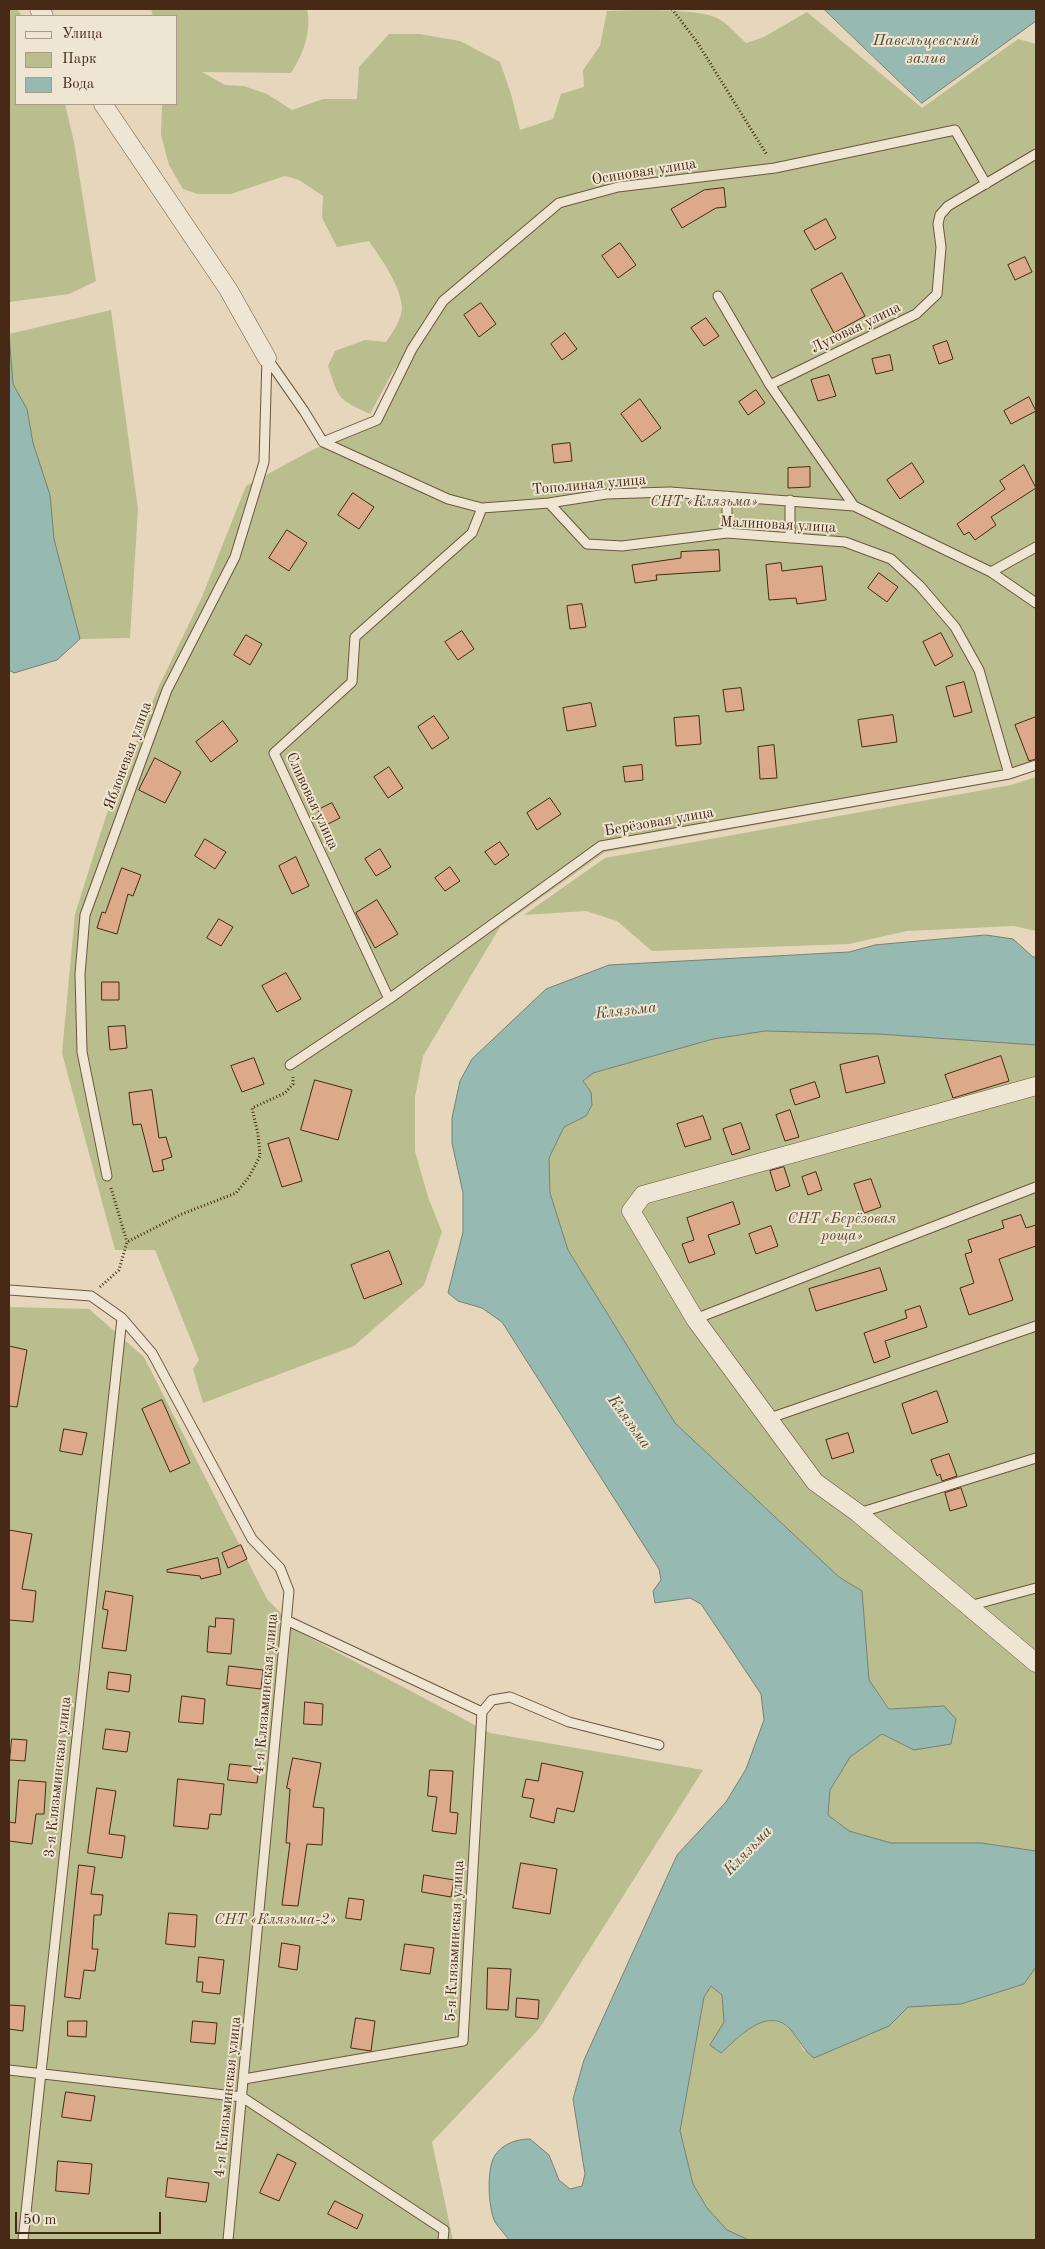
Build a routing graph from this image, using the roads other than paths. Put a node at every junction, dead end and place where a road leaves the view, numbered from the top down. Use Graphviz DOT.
graph roads {
  1 [pos="104,105"];
  2 [pos="1036,154"];
  3 [pos="986,184"];
  4 [pos="718,296"];
  5 [pos="267,358"];
  6 [pos="770,385"];
  7 [pos="322,442"];
  8 [pos="727,496"];
  9 [pos="790,500"];
  10 [pos="549,503"];
  11 [pos="854,506"];
  12 [pos="482,508"];
  13 [pos="727,533"];
  14 [pos="790,538"];
  15 [pos="1036,548"];
  16 [pos="991,572"];
  17 [pos="1036,603"];
  18 [pos="1036,765"];
  19 [pos="1009,774"];
  20 [pos="389,999"];
  21 [pos="290,1065"];
  22 [pos="1036,1086"];
  23 [pos="108,1176"];
  24 [pos="1036,1187"];
  25 [pos="9,1290"];
  26 [pos="122,1318"];
  27 [pos="695,1319"];
  28 [pos="1036,1326"];
  29 [pos="767,1419"];
  30 [pos="1036,1458"];
  31 [pos="858,1513"];
  32 [pos="1036,1588"];
  33 [pos="969,1606"];
  34 [pos="286,1620"];
  35 [pos="1036,1663"];
  36 [pos="482,1712"];
  37 [pos="660,1745"];
  38 [pos="9,2070"];
  39 [pos="39,2074"];
  40 [pos="244,2079"];
  41 [pos="242,2097"];
  42 [pos="23,2240"];
  43 [pos="228,2240"];
  44 [pos="443,2240"];
  1 -- 5 [label="street"];
  2 -- 3 [label="lane, Луговая улица"];
  3 -- 6 [label="lane, Луговая улица"];
  3 -- 7 [label="lane, Осиновая улица"];
  4 -- 6 [label="lane"];
  5 -- 7 [label="lane"];
  5 -- 23 [label="lane, Яблоневая улица"];
  6 -- 11 [label="lane"];
  7 -- 12 [label="lane, Тополиная улица"];
  8 -- 9 [label="lane, Тополиная улица"];
  8 -- 10 [label="lane, Тополиная улица"];
  8 -- 13 [label="lane"];
  9 -- 11 [label="lane, Тополиная улица"];
  9 -- 14 [label="lane"];
  10 -- 12 [label="lane, Тополиная улица"];
  10 -- 13 [label="lane, Малиновая улица"];
  11 -- 16 [label="lane, Тополиная улица"];
  12 -- 20 [label="lane, Сливовая улица"];
  13 -- 14 [label="lane, Малиновая улица"];
  14 -- 19 [label="lane, Малиновая улица"];
  15 -- 16 [label="lane"];
  16 -- 17 [label="lane, Тополиная улица"];
  18 -- 19 [label="lane, Берёзовая улица"];
  19 -- 20 [label="lane, Берёзовая улица"];
  20 -- 21 [label="lane, Берёзовая улица"];
  22 -- 27 [label="street"];
  24 -- 27 [label="lane"];
  25 -- 26 [label="lane, 4-я Клязьминская улица"];
  26 -- 34 [label="lane, 4-я Клязьминская улица"];
  26 -- 39 [label="lane, 3-я Клязьминская улица"];
  27 -- 29 [label="street"];
  28 -- 29 [label="lane"];
  29 -- 31 [label="street"];
  30 -- 31 [label="lane"];
  31 -- 33 [label="street"];
  32 -- 33 [label="lane"];
  33 -- 35 [label="street"];
  34 -- 36 [label="lane"];
  34 -- 40 [label="lane, 4-я Клязьминская улица"];
  36 -- 37 [label="lane"];
  36 -- 40 [label="lane, 5-я Клязьминская улица"];
  38 -- 39 [label="lane"];
  39 -- 41 [label="lane"];
  39 -- 42 [label="lane, 3-я Клязьминская улица"];
  40 -- 41 [label="lane, 4-я Клязьминская улица"];
  41 -- 43 [label="lane, 4-я Клязьминская улица"];
  41 -- 44 [label="lane"];
}
